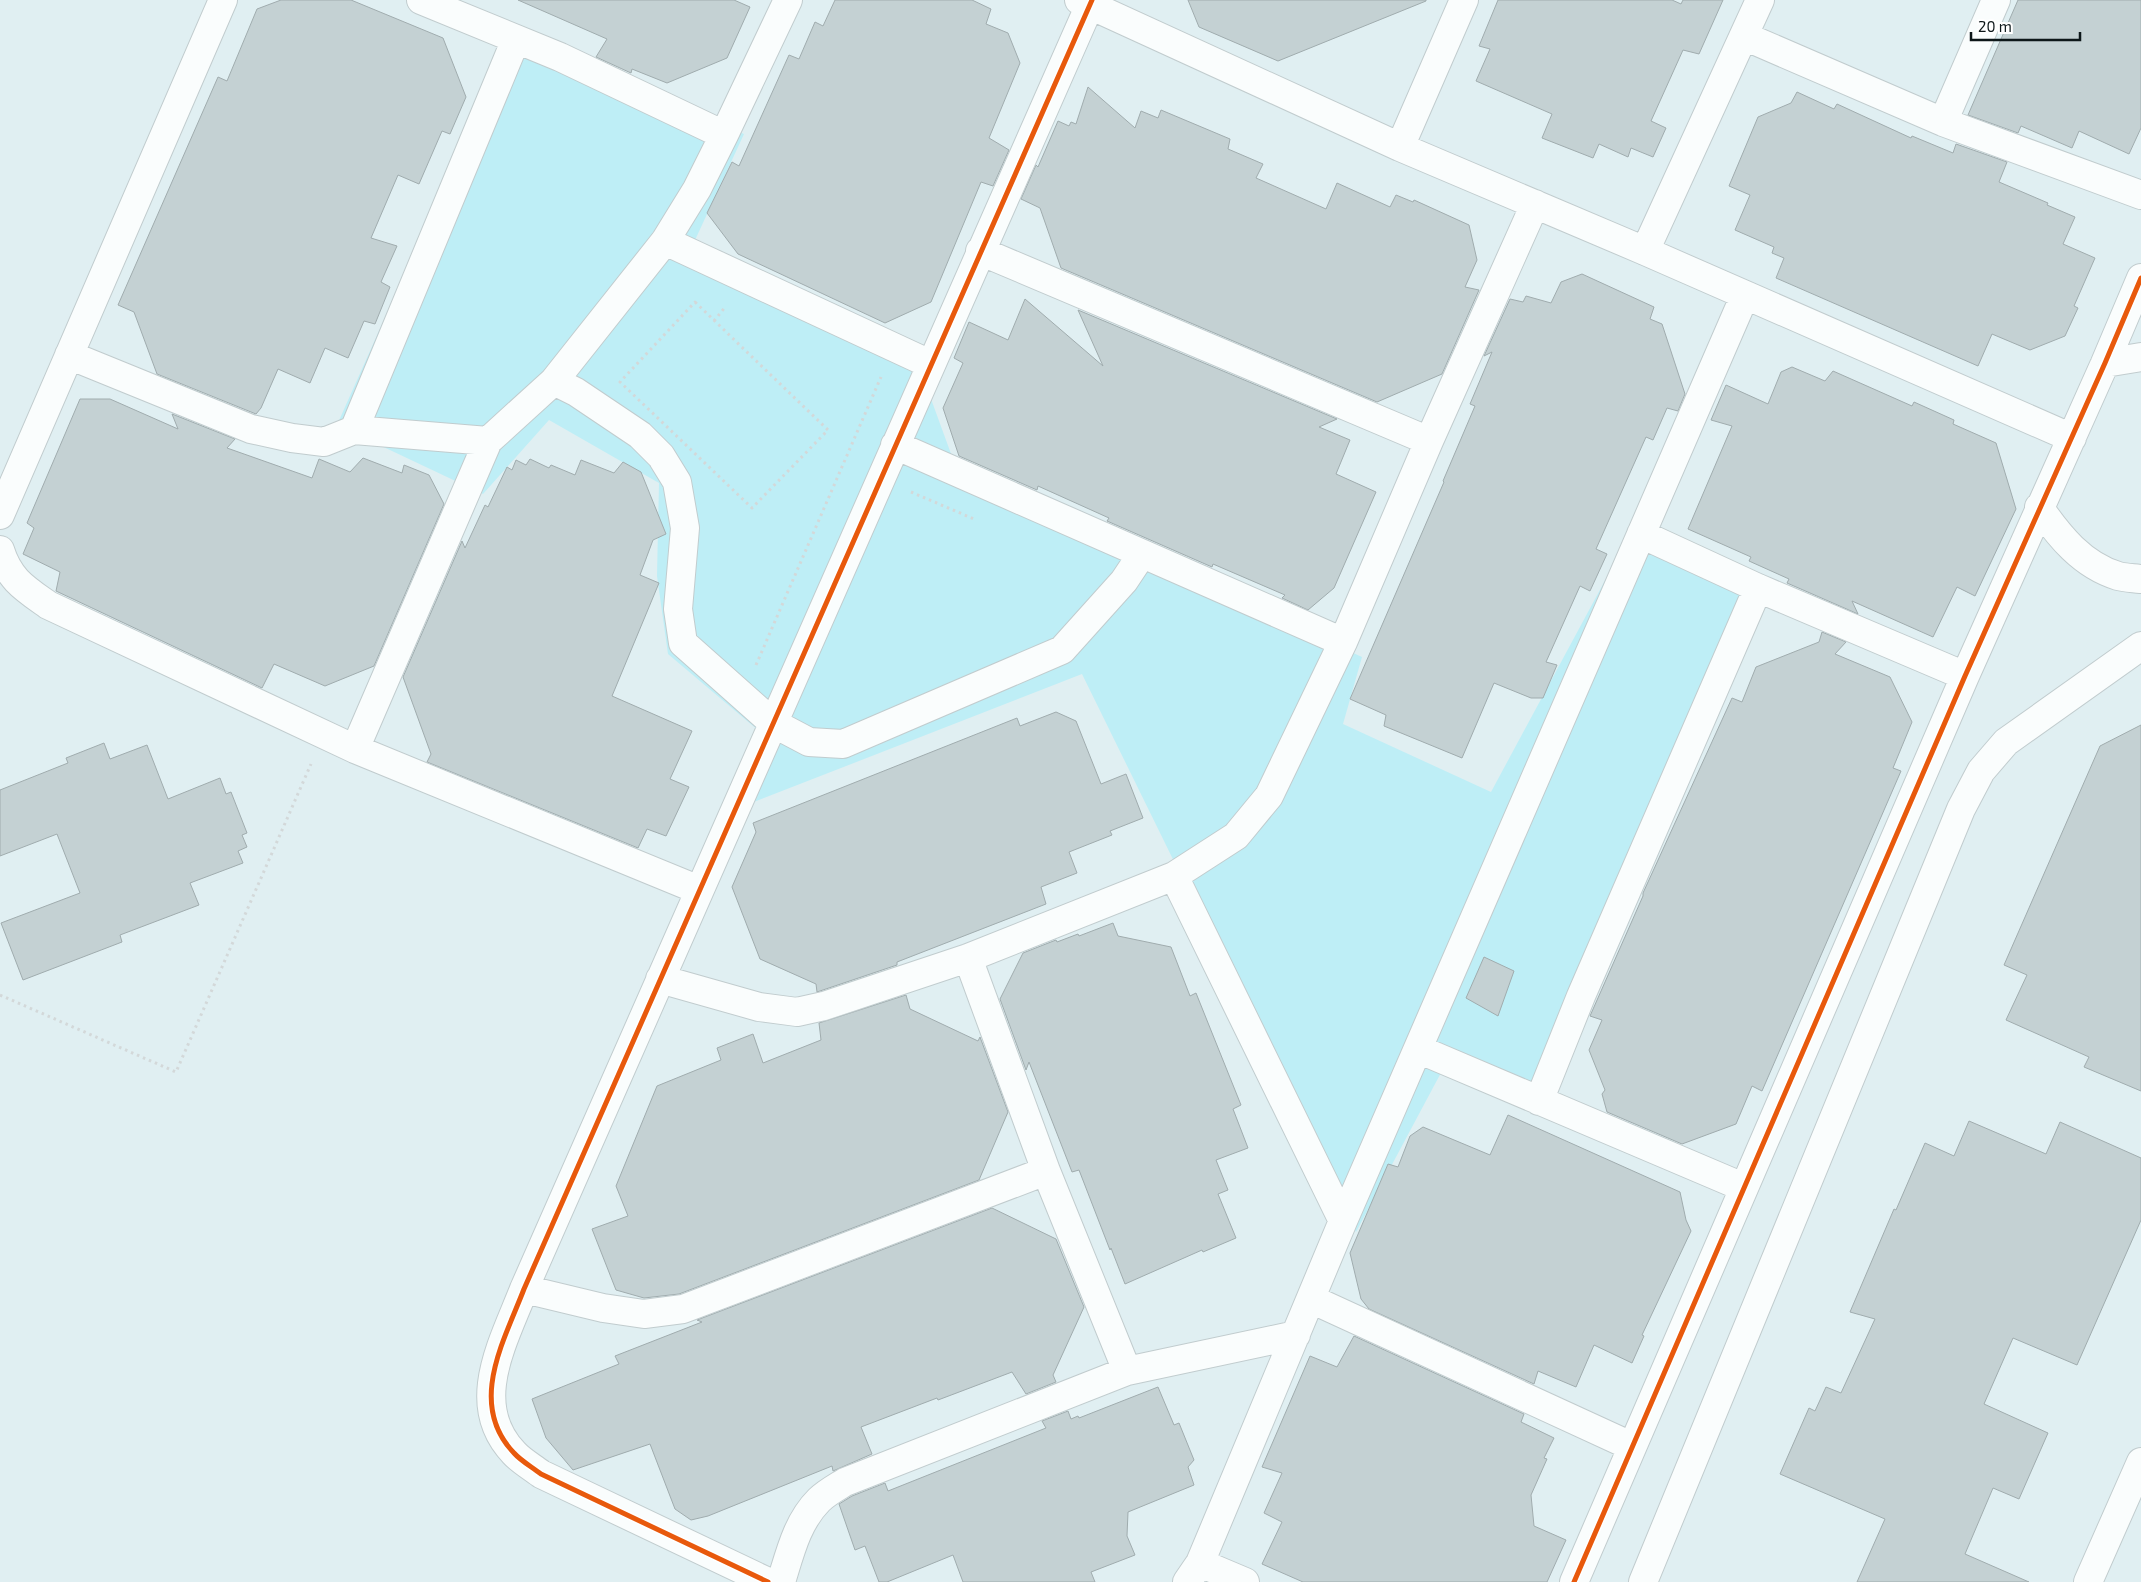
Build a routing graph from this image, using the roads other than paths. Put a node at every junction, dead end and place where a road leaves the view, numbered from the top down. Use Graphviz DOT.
graph roads {
  1 [pos="223,0"];
  2 [pos="421,0"];
  3 [pos="788,0"];
  4 [pos="1464,0"];
  5 [pos="1760,0"];
  6 [pos="1996,0"];
  7 [pos="1087,2"];
  8 [pos="1744,36"];
  9 [pos="516,39"];
  10 [pos="1943,122"];
  11 [pos="724,134"];
  12 [pos="1400,147"];
  13 [pos="2141,195"];
  14 [pos="1535,204"];
  15 [pos="665,241"];
  16 [pos="980,251"];
  17 [pos="1645,251"];
  18 [pos="2141,278"];
  19 [pos="1745,295"];
  20 [pos="69,355"];
  21 [pos="2141,357"];
  22 [pos="2105,363"];
  23 [pos="930,364"];
  24 [pos="554,381"];
  25 [pos="354,430"];
  26 [pos="2072,438"];
  27 [pos="488,441"];
  28 [pos="1429,441"];
  29 [pos="895,445"];
  30 [pos="2039,507"];
  31 [pos="0,514"];
  32 [pos="1641,534"];
  33 [pos="0,550"];
  34 [pos="1142,554"];
  35 [pos="2141,579"];
  36 [pos="1758,588"];
  37 [pos="1343,642"];
  38 [pos="2141,646"];
  39 [pos="1965,676"];
  40 [pos="773,723"];
  41 [pos="355,749"];
  42 [pos="1174,876"];
  43 [pos="699,890"];
  44 [pos="968,958"];
  45 [pos="660,979"];
  46 [pos="1418,1049"];
  47 [pos="1540,1101"];
  48 [pos="1046,1171"];
  49 [pos="1743,1188"];
  50 [pos="1343,1222"];
  51 [pos="524,1289"];
  52 [pos="1311,1299"];
  53 [pos="1296,1335"];
  54 [pos="1127,1371"];
  55 [pos="1631,1446"];
  56 [pos="2141,1462"];
  57 [pos="1194,1573"];
  58 [pos="768,1582"];
  59 [pos="781,1582"];
  60 [pos="1245,1582"];
  61 [pos="1574,1582"];
  62 [pos="1643,1582"];
  63 [pos="2088,1582"];
  1 -- 20 [label="street"];
  2 -- 9 [label="street"];
  3 -- 11 [label="street"];
  4 -- 12 [label="street"];
  5 -- 8 [label="street"];
  6 -- 10 [label="street"];
  7 -- 12 [label="street"];
  7 -- 16 [label="street"];
  8 -- 10 [label="street"];
  8 -- 17 [label="street"];
  9 -- 11 [label="street"];
  9 -- 25 [label="street"];
  10 -- 13 [label="street"];
  11 -- 15 [label="street"];
  12 -- 14 [label="street"];
  14 -- 17 [label="street"];
  14 -- 28 [label="street"];
  15 -- 23 [label="street"];
  15 -- 24 [label="street"];
  16 -- 23 [label="street"];
  16 -- 28 [label="street"];
  17 -- 19 [label="street"];
  18 -- 22 [label="street"];
  19 -- 26 [label="street"];
  19 -- 32 [label="street"];
  20 -- 25 [label="street"];
  20 -- 31 [label="street"];
  21 -- 22 [label="street"];
  22 -- 26 [label="street"];
  23 -- 29 [label="street"];
  24 -- 27 [label="street"];
  24 -- 40 [label="street"];
  25 -- 27 [label="street"];
  26 -- 30 [label="street"];
  27 -- 41 [label="street"];
  28 -- 37 [label="street"];
  29 -- 34 [label="street"];
  29 -- 40 [label="street"];
  30 -- 35 [label="street"];
  30 -- 39 [label="street"];
  32 -- 36 [label="street"];
  32 -- 46 [label="street"];
  33 -- 41 [label="street"];
  34 -- 37 [label="street"];
  34 -- 40 [label="street"];
  36 -- 39 [label="street"];
  36 -- 47 [label="street"];
  37 -- 42 [label="street"];
  38 -- 62 [label="street"];
  39 -- 49 [label="street"];
  40 -- 43 [label="street"];
  41 -- 43 [label="street"];
  42 -- 44 [label="street"];
  42 -- 50 [label="street"];
  43 -- 45 [label="street"];
  44 -- 45 [label="street"];
  44 -- 48 [label="street"];
  45 -- 51 [label="street"];
  46 -- 47 [label="street"];
  46 -- 50 [label="street"];
  47 -- 49 [label="street"];
  48 -- 51 [label="street"];
  48 -- 54 [label="street"];
  49 -- 55 [label="street"];
  50 -- 52 [label="street"];
  51 -- 58 [label="street"];
  52 -- 53 [label="street"];
  52 -- 55 [label="street"];
  53 -- 54 [label="street"];
  53 -- 57 [label="street"];
  54 -- 59 [label="street"];
  55 -- 61 [label="street"];
  56 -- 63 [label="street"];
  57 -- 60 [label="street"];
}
